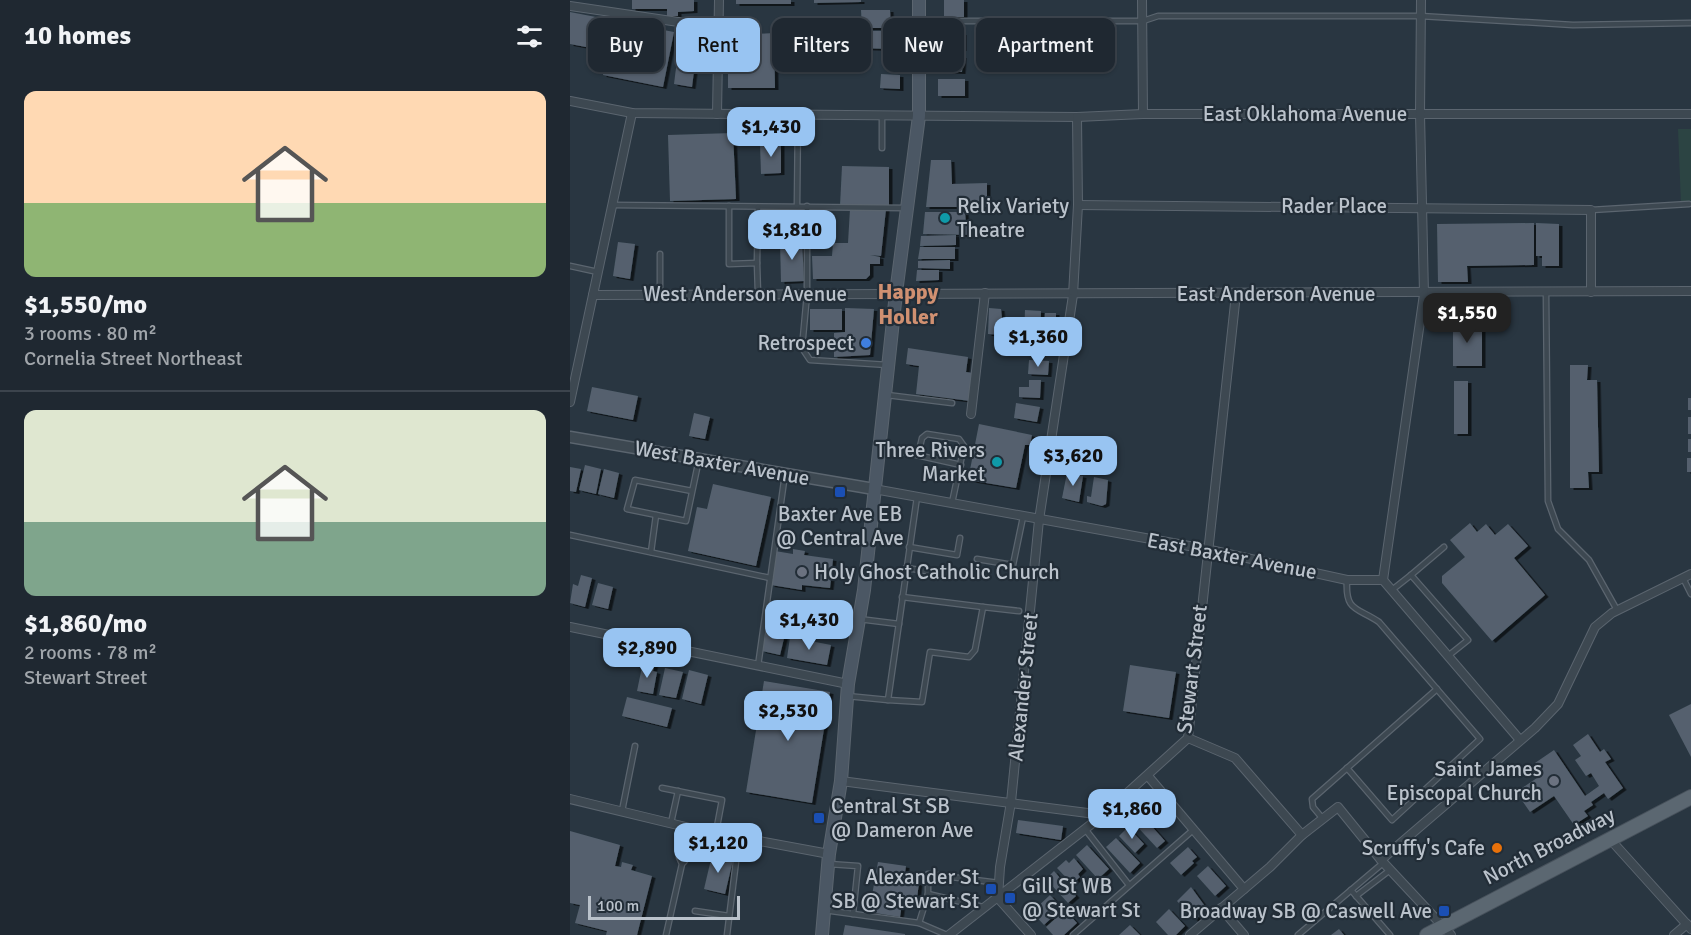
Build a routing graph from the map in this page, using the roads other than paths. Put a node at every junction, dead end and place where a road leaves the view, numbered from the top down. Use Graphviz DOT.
graph roads {
  1 [pos="719,0"];
  2 [pos="920,0"];
  3 [pos="1142,0"];
  4 [pos="1421,0"];
  5 [pos="570,6"];
  6 [pos="1420,16"];
  7 [pos="719,18"];
  8 [pos="920,18"];
  9 [pos="964,21"];
  10 [pos="1143,21"];
  11 [pos="676,22"];
  12 [pos="1691,22"];
  13 [pos="718,72"];
  14 [pos="919,72"];
  15 [pos="570,101"];
  16 [pos="632,113"];
  17 [pos="717,114"];
  18 [pos="798,114"];
  19 [pos="1143,114"];
  20 [pos="1420,114"];
  21 [pos="1691,114"];
  22 [pos="882,116"];
  23 [pos="919,116"];
  24 [pos="1077,117"];
  25 [pos="882,148"];
  26 [pos="1689,204"];
  27 [pos="612,205"];
  28 [pos="1078,205"];
  29 [pos="729,206"];
  30 [pos="797,206"];
  31 [pos="807,206"];
  32 [pos="758,207"];
  33 [pos="1424,207"];
  34 [pos="907,208"];
  35 [pos="1591,210"];
  36 [pos="660,254"];
  37 [pos="757,263"];
  38 [pos="570,266"];
  39 [pos="598,272"];
  40 [pos="1691,291"];
  41 [pos="1546,292"];
  42 [pos="1591,292"];
  43 [pos="896,293"];
  44 [pos="986,293"];
  45 [pos="758,294"];
  46 [pos="807,294"];
  47 [pos="1236,294"];
  48 [pos="1424,294"];
  49 [pos="660,295"];
  50 [pos="1072,295"];
  51 [pos="593,296"];
  52 [pos="888,365"];
  53 [pos="885,395"];
  54 [pos="570,402"];
  55 [pos="952,404"];
  56 [pos="971,414"];
  57 [pos="570,437"];
  58 [pos="879,447"];
  59 [pos="918,455"];
  60 [pos="699,459"];
  61 [pos="961,465"];
  62 [pos="786,474"];
  63 [pos="874,489"];
  64 [pos="692,491"];
  65 [pos="916,497"];
  66 [pos="952,503"];
  67 [pos="656,514"];
  68 [pos="1023,517"];
  69 [pos="1039,520"];
  70 [pos="570,535"];
  71 [pos="960,538"];
  72 [pos="1444,546"];
  73 [pos="909,547"];
  74 [pos="1206,549"];
  75 [pos="651,552"];
  76 [pos="977,559"];
  77 [pos="906,568"];
  78 [pos="955,575"];
  79 [pos="1411,575"];
  80 [pos="1687,576"];
  81 [pos="770,578"];
  82 [pos="1347,580"];
  83 [pos="1383,580"];
  84 [pos="1392,591"];
  85 [pos="1691,594"];
  86 [pos="902,597"];
  87 [pos="983,607"];
  88 [pos="1019,612"];
  89 [pos="1614,612"];
  90 [pos="860,619"];
  91 [pos="899,624"];
  92 [pos="570,627"];
  93 [pos="1449,656"];
  94 [pos="758,666"];
  95 [pos="848,690"];
  96 [pos="1437,690"];
  97 [pos="888,700"];
  98 [pos="1188,738"];
  99 [pos="1520,740"];
  100 [pos="635,746"];
  101 [pos="1347,768"];
  102 [pos="1148,776"];
  103 [pos="841,781"];
  104 [pos="662,788"];
  105 [pos="678,791"];
  106 [pos="1691,797"];
  107 [pos="570,799"];
  108 [pos="1011,802"];
  109 [pos="622,812"];
  110 [pos="1103,815"];
  111 [pos="1323,819"];
  112 [pos="671,823"];
  113 [pos="690,828"];
  114 [pos="1085,829"];
  115 [pos="1193,830"];
  116 [pos="716,832"];
  117 [pos="1302,835"];
  118 [pos="739,837"];
  119 [pos="1610,838"];
  120 [pos="829,859"];
  121 [pos="1382,862"];
  122 [pos="1390,870"];
  123 [pos="999,883"];
  124 [pos="1129,885"];
  125 [pos="1244,889"];
  126 [pos="1351,890"];
  127 [pos="928,894"];
  128 [pos="1356,897"];
  129 [pos="998,898"];
  130 [pos="985,908"];
  131 [pos="1221,908"];
  132 [pos="824,910"];
  133 [pos="695,911"];
  134 [pos="853,914"];
  135 [pos="729,916"];
  136 [pos="919,923"];
  137 [pos="1689,927"];
  138 [pos="1447,930"];
  139 [pos="1239,933"];
  140 [pos="666,935"];
  141 [pos="727,935"];
  142 [pos="822,935"];
  143 [pos="948,935"];
  144 [pos="1031,935"];
  145 [pos="1073,935"];
  146 [pos="1190,935"];
  147 [pos="1298,935"];
  148 [pos="1390,935"];
  149 [pos="1426,935"];
  150 [pos="1674,935"];
  1 -- 7 [label="street"];
  2 -- 8 [label="main road"];
  3 -- 10 [label="street"];
  4 -- 6 [label="street"];
  5 -- 11 [label="street"];
  6 -- 10 [label="lane"];
  6 -- 12 [label="lane"];
  6 -- 20 [label="street"];
  9 -- 10 [label="lane"];
  10 -- 19 [label="street"];
  13 -- 17 [label="street"];
  14 -- 23 [label="main road"];
  15 -- 16 [label="street, East Oklahoma Avenue"];
  16 -- 17 [label="street, East Oklahoma Avenue"];
  16 -- 27 [label="street"];
  17 -- 18 [label="street, East Oklahoma Avenue"];
  18 -- 22 [label="street, East Oklahoma Avenue"];
  18 -- 30 [label="lane"];
  19 -- 20 [label="street, East Oklahoma Avenue"];
  19 -- 24 [label="street, East Oklahoma Avenue"];
  20 -- 21 [label="street, East Oklahoma Avenue"];
  20 -- 33 [label="street"];
  22 -- 23 [label="street, East Oklahoma Avenue"];
  22 -- 25 [label="lane"];
  23 -- 24 [label="street, East Oklahoma Avenue"];
  23 -- 34 [label="main road"];
  24 -- 28 [label="street, Alexander Street"];
  26 -- 35 [label="lane"];
  27 -- 29 [label="lane"];
  27 -- 39 [label="street"];
  28 -- 33 [label="street, Rader Place"];
  28 -- 50 [label="street, Alexander Street"];
  29 -- 32 [label="lane"];
  29 -- 37 [label="lane"];
  30 -- 31 [label="lane"];
  30 -- 32 [label="lane"];
  31 -- 34 [label="lane"];
  31 -- 46 [label="lane"];
  32 -- 37 [label="lane"];
  33 -- 35 [label="street, Rader Place"];
  33 -- 48 [label="street"];
  34 -- 43 [label="main road"];
  35 -- 42 [label="street"];
  36 -- 49 [label="lane"];
  37 -- 45 [label="lane"];
  38 -- 39 [label="lane"];
  39 -- 51 [label="street"];
  40 -- 42 [label="street, East Anderson Avenue"];
  41 -- 42 [label="street, East Anderson Avenue"];
  41 -- 48 [label="street, East Anderson Avenue"];
  41 -- 89 [label="lane"];
  43 -- 44 [label="street, East Anderson Avenue"];
  43 -- 46 [label="street, West Anderson Avenue"];
  43 -- 52 [label="main road"];
  44 -- 50 [label="street, East Anderson Avenue"];
  44 -- 56 [label="street"];
  45 -- 46 [label="street, West Anderson Avenue"];
  45 -- 49 [label="street, West Anderson Avenue"];
  46 -- 52 [label="lane"];
  47 -- 48 [label="street, East Anderson Avenue"];
  47 -- 50 [label="street, East Anderson Avenue"];
  47 -- 74 [label="street, Stewart Street"];
  48 -- 83 [label="street"];
  49 -- 51 [label="street, West Anderson Avenue"];
  50 -- 69 [label="street, Alexander Street"];
  51 -- 54 [label="street"];
  52 -- 53 [label="main road"];
  53 -- 55 [label="lane"];
  53 -- 58 [label="main road"];
  57 -- 60 [label="street, West Baxter Avenue"];
  58 -- 59 [label="lane"];
  58 -- 63 [label="main road"];
  59 -- 61 [label="lane"];
  59 -- 61 [label="lane"];
  60 -- 62 [label="street, West Baxter Avenue"];
  60 -- 64 [label="lane"];
  61 -- 66 [label="lane"];
  62 -- 63 [label="street, West Baxter Avenue"];
  62 -- 81 [label="lane"];
  63 -- 65 [label="street, East Baxter Avenue"];
  63 -- 90 [label="main road"];
  64 -- 67 [label="lane"];
  64 -- 67 [label="lane"];
  65 -- 66 [label="street, East Baxter Avenue"];
  65 -- 73 [label="lane"];
  66 -- 68 [label="street, East Baxter Avenue"];
  67 -- 75 [label="lane"];
  68 -- 69 [label="street, East Baxter Avenue"];
  68 -- 76 [label="lane"];
  69 -- 74 [label="street, East Baxter Avenue"];
  69 -- 108 [label="street, Alexander Street"];
  70 -- 75 [label="lane"];
  71 -- 73 [label="lane"];
  72 -- 79 [label="lane"];
  73 -- 77 [label="lane"];
  74 -- 82 [label="street, East Baxter Avenue"];
  74 -- 98 [label="street, Stewart Street"];
  75 -- 81 [label="lane"];
  77 -- 78 [label="lane"];
  77 -- 86 [label="lane"];
  79 -- 84 [label="lane"];
  79 -- 93 [label="lane"];
  80 -- 85 [label="lane"];
  80 -- 89 [label="street"];
  81 -- 94 [label="lane"];
  82 -- 83 [label="street, East Baxter Avenue"];
  82 -- 96 [label="lane"];
  83 -- 84 [label="street"];
  84 -- 93 [label="street"];
  86 -- 87 [label="lane"];
  86 -- 91 [label="lane"];
  87 -- 88 [label="lane"];
  87 -- 97 [label="lane"];
  89 -- 99 [label="street"];
  90 -- 91 [label="lane"];
  90 -- 95 [label="main road"];
  91 -- 97 [label="lane"];
  92 -- 94 [label="street"];
  93 -- 99 [label="street"];
  94 -- 95 [label="street"];
  95 -- 97 [label="lane"];
  95 -- 103 [label="main road"];
  96 -- 101 [label="lane"];
  96 -- 101 [label="lane"];
  98 -- 102 [label="street, Stewart Street"];
  98 -- 117 [label="street"];
  99 -- 121 [label="street"];
  100 -- 109 [label="lane"];
  101 -- 111 [label="lane"];
  102 -- 110 [label="street, Stewart Street"];
  102 -- 115 [label="street"];
  103 -- 108 [label="street"];
  103 -- 120 [label="main road"];
  104 -- 105 [label="lane"];
  105 -- 112 [label="lane"];
  105 -- 116 [label="lane"];
  106 -- 119 [label="main road, North Broadway"];
  107 -- 109 [label="street"];
  108 -- 110 [label="street"];
  108 -- 123 [label="street, Alexander Street"];
  109 -- 112 [label="street"];
  110 -- 114 [label="street, Stewart Street"];
  111 -- 117 [label="street"];
  111 -- 121 [label="street"];
  112 -- 113 [label="street"];
  113 -- 116 [label="street"];
  113 -- 140 [label="lane"];
  114 -- 124 [label="lane"];
  114 -- 129 [label="street, Stewart Street"];
  115 -- 124 [label="lane"];
  115 -- 125 [label="street"];
  116 -- 118 [label="street"];
  117 -- 125 [label="street"];
  118 -- 120 [label="street"];
  118 -- 135 [label="lane"];
  119 -- 137 [label="street"];
  119 -- 138 [label="main road, North Broadway"];
  120 -- 132 [label="main road"];
  120 -- 134 [label="lane"];
  121 -- 122 [label="street"];
  121 -- 126 [label="lane"];
  122 -- 128 [label="lane"];
  122 -- 138 [label="street"];
  123 -- 127 [label="lane"];
  123 -- 129 [label="street, Alexander Street"];
  124 -- 145 [label="lane"];
  125 -- 131 [label="street"];
  126 -- 128 [label="lane"];
  126 -- 147 [label="lane"];
  127 -- 130 [label="lane"];
  127 -- 136 [label="lane"];
  128 -- 148 [label="lane"];
  129 -- 130 [label="street, Stewart Street"];
  129 -- 144 [label="street"];
  130 -- 143 [label="street, Stewart Street"];
  131 -- 139 [label="street"];
  131 -- 146 [label="street"];
  132 -- 134 [label="lane"];
  132 -- 142 [label="main road"];
  133 -- 135 [label="lane"];
  134 -- 136 [label="lane"];
  135 -- 141 [label="lane"];
  136 -- 143 [label="lane"];
  137 -- 150 [label="street"];
  138 -- 149 [label="main road, North Broadway"];
}
